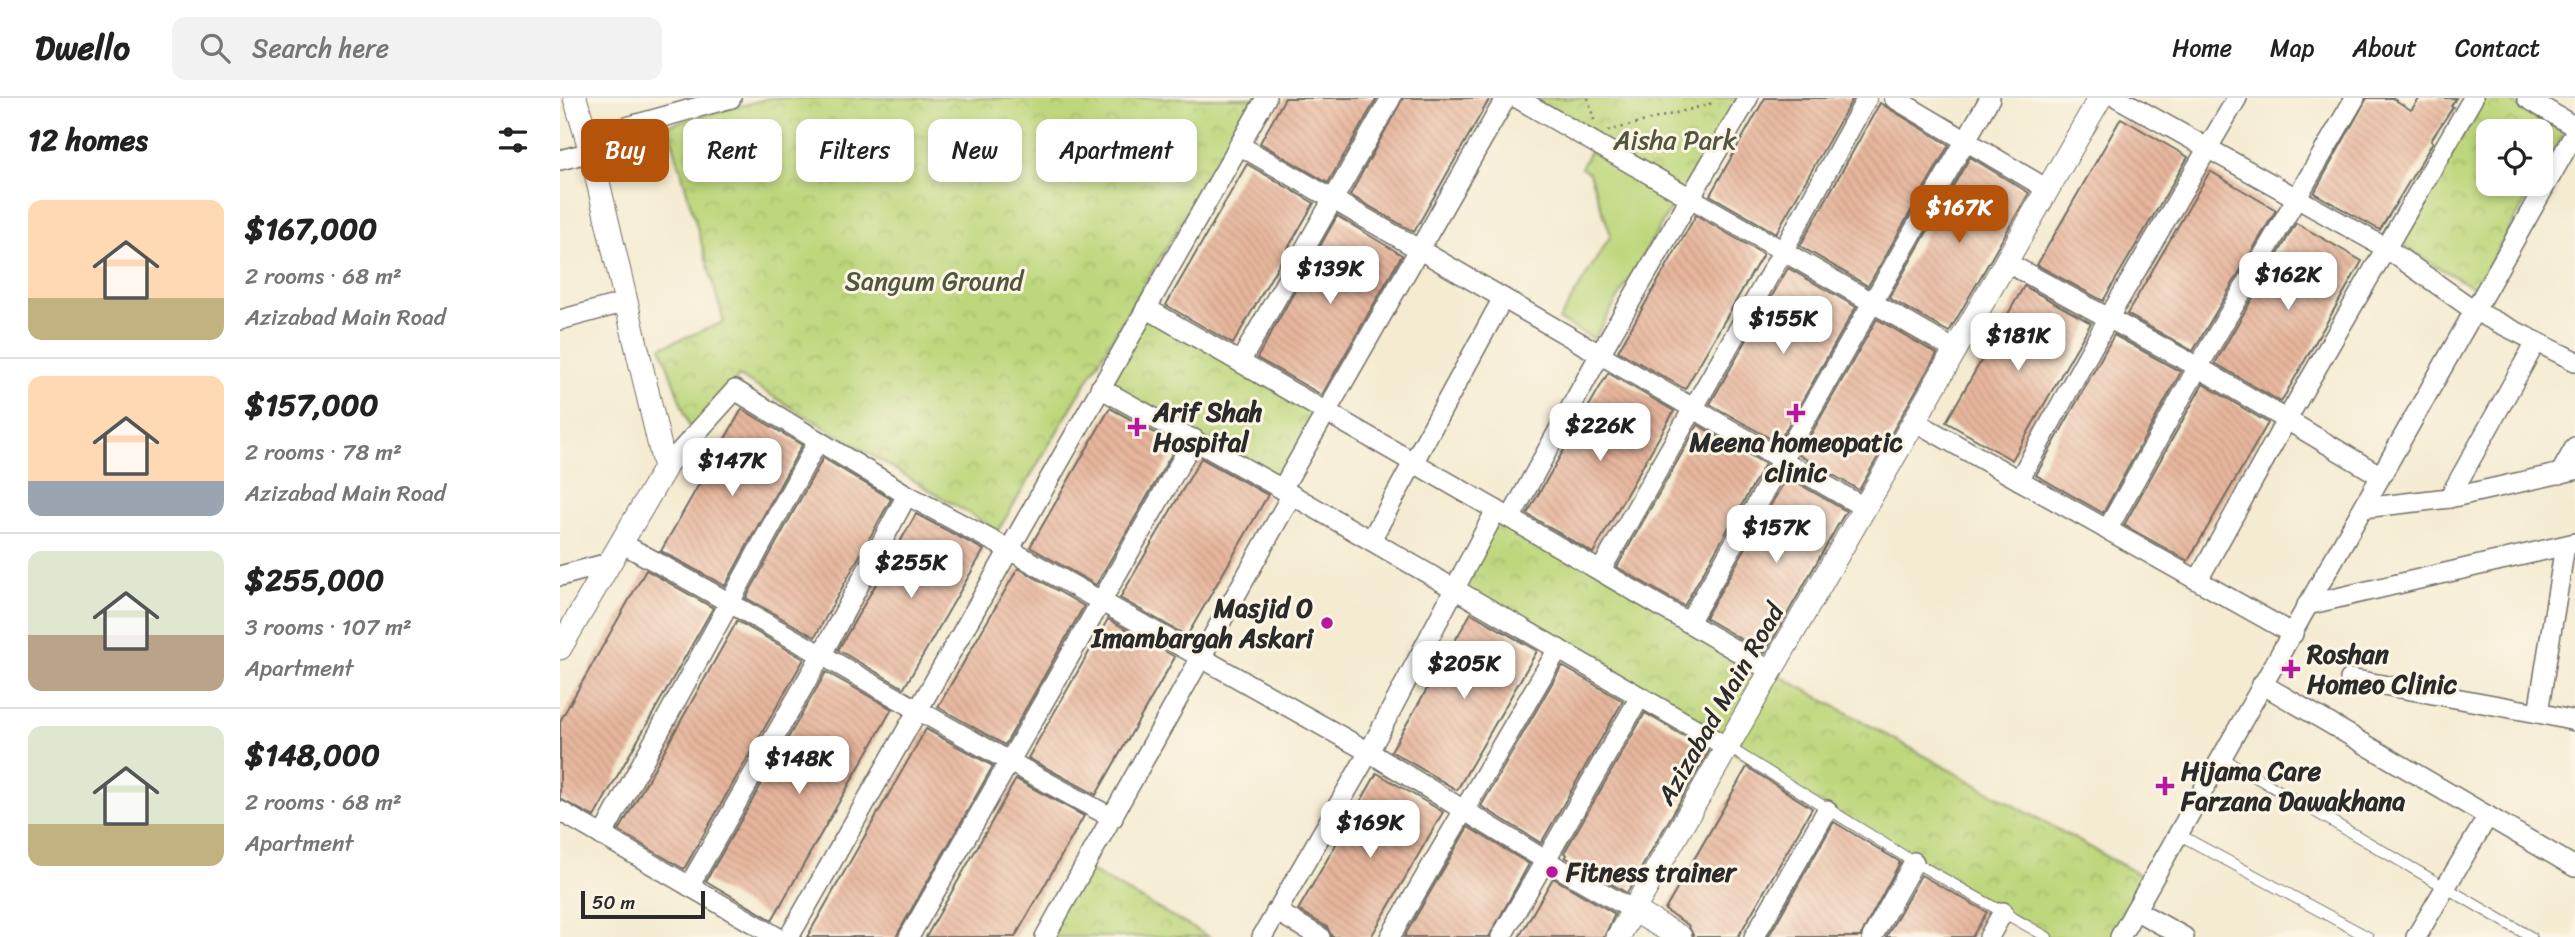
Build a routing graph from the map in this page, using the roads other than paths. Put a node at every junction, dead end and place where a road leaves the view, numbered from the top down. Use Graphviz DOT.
graph roads {
  1 [pos="575,98"];
  2 [pos="731,98"];
  3 [pos="1266,98"];
  4 [pos="1391,98"];
  5 [pos="1506,98"];
  6 [pos="1517,98"];
  7 [pos="1748,98"];
  8 [pos="1867,98"];
  9 [pos="1894,98"];
  10 [pos="1990,98"];
  11 [pos="2100,98"];
  12 [pos="2118,98"];
  13 [pos="2237,98"];
  14 [pos="2355,98"];
  15 [pos="2473,98"];
  16 [pos="2527,98"];
  17 [pos="581,119"];
  18 [pos="668,119"];
  19 [pos="2575,127"];
  20 [pos="2575,133"];
  21 [pos="1965,142"];
  22 [pos="1239,145"];
  23 [pos="2208,148"];
  24 [pos="581,149"];
  25 [pos="560,160"];
  26 [pos="598,182"];
  27 [pos="2047,189"];
  28 [pos="1690,198"];
  29 [pos="2297,198"];
  30 [pos="1333,199"];
  31 [pos="2386,248"];
  32 [pos="1419,250"];
  33 [pos="1783,251"];
  34 [pos="2006,262"];
  35 [pos="1503,298"];
  36 [pos="626,302"];
  37 [pos="1872,303"];
  38 [pos="1146,308"];
  39 [pos="2475,311"];
  40 [pos="2109,317"];
  41 [pos="560,320"];
  42 [pos="2536,342"];
  43 [pos="1955,350"];
  44 [pos="1600,355"];
  45 [pos="2575,360"];
  46 [pos="1240,362"];
  47 [pos="2198,367"];
  48 [pos="1100,388"];
  49 [pos="1693,409"];
  50 [pos="1326,411"];
  51 [pos="2287,419"];
  52 [pos="1914,421"];
  53 [pos="1194,439"];
  54 [pos="818,441"];
  55 [pos="2575,447"];
  56 [pos="1782,460"];
  57 [pos="1414,462"];
  58 [pos="665,468"];
  59 [pos="2567,472"];
  60 [pos="2381,476"];
  61 [pos="2019,480"];
  62 [pos="1287,492"];
  63 [pos="907,495"];
  64 [pos="2449,498"];
  65 [pos="1864,508"];
  66 [pos="2364,508"];
  67 [pos="1503,514"];
  68 [pos="2107,530"];
  69 [pos="1371,540"];
  70 [pos="621,543"];
  71 [pos="2570,545"];
  72 [pos="1009,549"];
  73 [pos="609,564"];
  74 [pos="1601,570"];
  75 [pos="560,576"];
  76 [pos="2197,580"];
  77 [pos="1453,587"];
  78 [pos="732,602"];
  79 [pos="1102,602"];
  80 [pos="2307,605"];
  81 [pos="1689,622"];
  82 [pos="2293,634"];
  83 [pos="560,648"];
  84 [pos="1558,649"];
  85 [pos="822,654"];
  86 [pos="1200,658"];
  87 [pos="1771,671"];
  88 [pos="2350,679"];
  89 [pos="2262,684"];
  90 [pos="1640,696"];
  91 [pos="918,709"];
  92 [pos="2538,713"];
  93 [pos="2575,720"];
  94 [pos="1727,747"];
  95 [pos="1369,752"];
  96 [pos="2221,757"];
  97 [pos="1009,763"];
  98 [pos="1465,809"];
  99 [pos="1827,810"];
  100 [pos="560,811"];
  101 [pos="2488,816"];
  102 [pos="1113,818"];
  103 [pos="2178,834"];
  104 [pos="602,836"];
  105 [pos="1545,860"];
  106 [pos="1914,862"];
  107 [pos="2575,867"];
  108 [pos="689,886"];
  109 [pos="2445,888"];
  110 [pos="1633,910"];
  111 [pos="2134,910"];
  112 [pos="1276,911"];
  113 [pos="2003,912"];
  114 [pos="777,937"];
  115 [pos="789,937"];
  116 [pos="909,937"];
  117 [pos="1045,937"];
  118 [pos="1262,937"];
  119 [pos="1320,937"];
  120 [pos="1390,937"];
  121 [pos="1501,937"];
  122 [pos="1618,937"];
  123 [pos="1680,937"];
  124 [pos="1754,937"];
  125 [pos="1872,937"];
  126 [pos="1989,937"];
  127 [pos="2047,937"];
  128 [pos="2120,937"];
  129 [pos="2184,937"];
  130 [pos="2368,937"];
  131 [pos="2416,937"];
  132 [pos="2531,937"];
  1 -- 17 [label="street"];
  2 -- 18 [label="street"];
  3 -- 22 [label="street"];
  4 -- 30 [label="street"];
  5 -- 32 [label="street"];
  6 -- 28 [label="street"];
  7 -- 28 [label="street"];
  8 -- 33 [label="street"];
  9 -- 21 [label="street"];
  10 -- 21 [label="street"];
  11 -- 27 [label="street, Azizabad Main Road"];
  12 -- 23 [label="street"];
  13 -- 23 [label="street"];
  14 -- 29 [label="street"];
  15 -- 31 [label="street"];
  16 -- 19 [label="street"];
  20 -- 39 [label="street"];
  21 -- 27 [label="street"];
  21 -- 37 [label="street"];
  22 -- 30 [label="street"];
  22 -- 38 [label="street"];
  23 -- 29 [label="street"];
  23 -- 40 [label="street"];
  24 -- 25 [label="street"];
  26 -- 36 [label="street"];
  27 -- 34 [label="street, Azizabad Main Road"];
  28 -- 33 [label="street"];
  28 -- 44 [label="street"];
  29 -- 31 [label="street"];
  29 -- 47 [label="street"];
  30 -- 32 [label="street"];
  30 -- 46 [label="street"];
  31 -- 39 [label="street"];
  31 -- 51 [label="street"];
  32 -- 35 [label="street"];
  32 -- 50 [label="street"];
  33 -- 37 [label="street"];
  33 -- 49 [label="street"];
  34 -- 40 [label="street"];
  34 -- 43 [label="street, Azizabad Main Road"];
  35 -- 44 [label="street"];
  35 -- 57 [label="street"];
  36 -- 41 [label="street"];
  36 -- 58 [label="street"];
  37 -- 43 [label="street"];
  37 -- 56 [label="street"];
  38 -- 46 [label="street"];
  38 -- 48 [label="street"];
  39 -- 42 [label="street"];
  39 -- 60 [label="street"];
  40 -- 47 [label="street"];
  40 -- 61 [label="street"];
  42 -- 45 [label="street"];
  42 -- 64 [label="street"];
  43 -- 52 [label="street, Azizabad Main Road"];
  44 -- 49 [label="street"];
  44 -- 67 [label="street"];
  46 -- 50 [label="street"];
  47 -- 51 [label="street"];
  47 -- 68 [label="street"];
  48 -- 53 [label="street"];
  48 -- 72 [label="street"];
  49 -- 56 [label="street"];
  49 -- 74 [label="street"];
  50 -- 57 [label="street"];
  50 -- 62 [label="street"];
  51 -- 60 [label="street"];
  51 -- 76 [label="street"];
  52 -- 61 [label="street"];
  52 -- 65 [label="street, Azizabad Main Road"];
  53 -- 62 [label="street"];
  53 -- 79 [label="street"];
  54 -- 58 [label="street"];
  54 -- 63 [label="street"];
  54 -- 78 [label="street"];
  55 -- 59 [label="street"];
  56 -- 65 [label="street"];
  56 -- 81 [label="street"];
  57 -- 67 [label="street"];
  57 -- 69 [label="street"];
  58 -- 70 [label="street"];
  59 -- 64 [label="street"];
  60 -- 66 [label="street"];
  61 -- 68 [label="street"];
  62 -- 69 [label="street"];
  62 -- 86 [label="street"];
  63 -- 72 [label="street"];
  63 -- 85 [label="street"];
  64 -- 66 [label="street"];
  65 -- 87 [label="street, Azizabad Main Road"];
  66 -- 80 [label="street"];
  67 -- 74 [label="street"];
  67 -- 77 [label="street"];
  68 -- 76 [label="street"];
  69 -- 77 [label="street"];
  70 -- 73 [label="street"];
  70 -- 78 [label="street"];
  71 -- 80 [label="street"];
  71 -- 92 [label="street"];
  72 -- 79 [label="street"];
  72 -- 91 [label="street"];
  73 -- 75 [label="street"];
  73 -- 83 [label="street"];
  74 -- 81 [label="street"];
  76 -- 82 [label="street"];
  77 -- 84 [label="street"];
  77 -- 95 [label="street"];
  78 -- 85 [label="street"];
  78 -- 104 [label="street"];
  79 -- 86 [label="street"];
  79 -- 97 [label="street"];
  80 -- 82 [label="street"];
  81 -- 87 [label="street"];
  82 -- 89 [label="street"];
  84 -- 90 [label="street"];
  84 -- 98 [label="street"];
  85 -- 91 [label="street"];
  85 -- 108 [label="street"];
  86 -- 95 [label="street"];
  86 -- 102 [label="street"];
  87 -- 94 [label="street, Azizabad Main Road"];
  88 -- 92 [label="street"];
  89 -- 96 [label="street"];
  89 -- 101 [label="street"];
  90 -- 94 [label="street"];
  90 -- 105 [label="street"];
  91 -- 97 [label="street"];
  91 -- 115 [label="street"];
  92 -- 93 [label="street"];
  94 -- 99 [label="lane"];
  94 -- 110 [label="street, Azizabad Main Road"];
  95 -- 98 [label="street"];
  95 -- 112 [label="street"];
  96 -- 103 [label="street"];
  96 -- 109 [label="lane"];
  97 -- 102 [label="street"];
  97 -- 116 [label="street"];
  98 -- 105 [label="street"];
  98 -- 120 [label="street"];
  99 -- 106 [label="lane"];
  99 -- 124 [label="street"];
  100 -- 104 [label="street"];
  101 -- 107 [label="street"];
  101 -- 109 [label="street"];
  102 -- 117 [label="street"];
  103 -- 111 [label="street"];
  103 -- 130 [label="lane"];
  104 -- 108 [label="street"];
  105 -- 110 [label="street"];
  105 -- 121 [label="street"];
  106 -- 113 [label="lane"];
  106 -- 125 [label="street"];
  108 -- 114 [label="street"];
  109 -- 131 [label="street"];
  109 -- 132 [label="lane"];
  110 -- 122 [label="street, Azizabad Main Road"];
  110 -- 123 [label="street"];
  111 -- 128 [label="street"];
  111 -- 129 [label="street"];
  112 -- 118 [label="street"];
  112 -- 119 [label="street"];
  113 -- 126 [label="street"];
  113 -- 127 [label="lane"];
}
